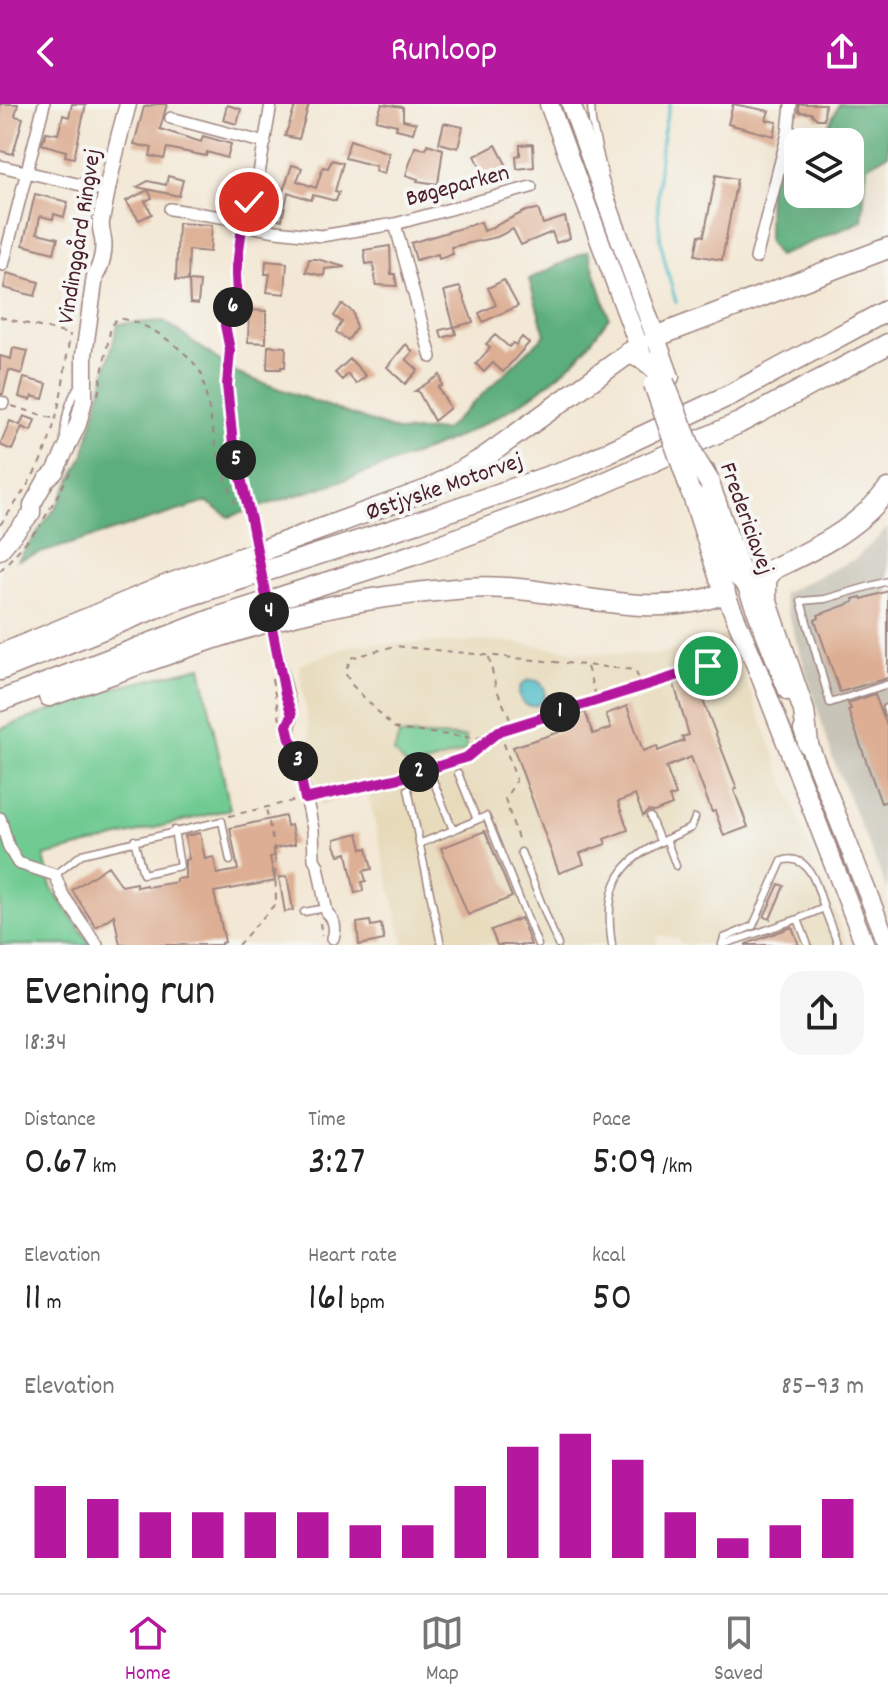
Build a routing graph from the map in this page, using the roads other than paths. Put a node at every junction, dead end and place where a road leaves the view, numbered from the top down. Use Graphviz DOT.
graph roads {
  1 [pos="44,104"];
  2 [pos="128,104"];
  3 [pos="271,104"];
  4 [pos="549,104"];
  5 [pos="571,104"];
  6 [pos="591,104"];
  7 [pos="791,104"];
  8 [pos="171,118"];
  9 [pos="265,143"];
  10 [pos="0,166"];
  11 [pos="26,172"];
  12 [pos="531,187"];
  13 [pos="107,191"];
  14 [pos="605,194"];
  15 [pos="170,209"];
  16 [pos="395,224"];
  17 [pos="243,225"];
  18 [pos="888,248"];
  19 [pos="756,258"];
  20 [pos="3,265"];
  21 [pos="888,310"];
  22 [pos="888,344"];
  23 [pos="641,349"];
  24 [pos="431,357"];
  25 [pos="663,381"];
  26 [pos="710,483"];
  27 [pos="888,489"];
  28 [pos="690,490"];
  29 [pos="0,551"];
  30 [pos="773,570"];
  31 [pos="888,581"];
  32 [pos="745,582"];
  33 [pos="725,593"];
  34 [pos="0,655"];
  35 [pos="0,670"];
  36 [pos="888,684"];
  37 [pos="0,701"];
  38 [pos="0,713"];
  39 [pos="808,744"];
  40 [pos="786,745"];
  41 [pos="458,773"];
  42 [pos="433,780"];
  43 [pos="408,789"];
  44 [pos="650,817"];
  45 [pos="0,818"];
  46 [pos="695,818"];
  47 [pos="477,820"];
  48 [pos="174,830"];
  49 [pos="453,830"];
  50 [pos="134,840"];
  51 [pos="663,840"];
  52 [pos="419,844"];
  53 [pos="521,852"];
  54 [pos="230,861"];
  55 [pos="676,866"];
  56 [pos="55,875"];
  57 [pos="824,908"];
  58 [pos="327,910"];
  59 [pos="304,912"];
  60 [pos="798,919"];
  61 [pos="333,942"];
  62 [pos="97,945"];
  63 [pos="441,945"];
  64 [pos="538,945"];
  65 [pos="558,945"];
  66 [pos="612,945"];
  67 [pos="722,945"];
  68 [pos="808,945"];
  69 [pos="838,945"];
  70 [pos="865,945"];
  71 [pos="877,945"];
  72 [pos="888,945"];
  1 -- 11 [label="street"];
  2 -- 13 [label="street, Vindinggård Ringvej"];
  3 -- 9 [label="street"];
  4 -- 23 [label="main road"];
  5 -- 14 [label="main road"];
  6 -- 14 [label="lane"];
  7 -- 19 [label="street"];
  8 -- 9 [label="street"];
  9 -- 17 [label="street"];
  10 -- 11 [label="street"];
  11 -- 13 [label="street"];
  11 -- 20 [label="street"];
  12 -- 16 [label="street, Bøgeparken"];
  13 -- 29 [label="street, Vindinggård Ringvej"];
  14 -- 23 [label="main road"];
  15 -- 17 [label="street, Bøgeparken"];
  16 -- 17 [label="street, Bøgeparken"];
  16 -- 24 [label="street, Bøgeparken"];
  17 -- 58 [label="street, bridge"];
  18 -- 23 [label="highway"];
  21 -- 35 [label="highway, Østjyske Motorvej"];
  22 -- 37 [label="highway"];
  23 -- 25 [label="highway"];
  23 -- 34 [label="highway"];
  25 -- 26 [label="highway, bridge"];
  25 -- 28 [label="main road, Fredericiavej, bridge"];
  26 -- 32 [label="main road, Fredericiavej"];
  27 -- 30 [label="highway"];
  28 -- 32 [label="highway"];
  28 -- 33 [label="main road, Fredericiavej"];
  30 -- 32 [label="highway"];
  30 -- 39 [label="highway"];
  31 -- 36 [label="lane"];
  32 -- 33 [label="main road"];
  32 -- 39 [label="main road, Fredericiavej"];
  33 -- 38 [label="highway"];
  33 -- 40 [label="main road, Fredericiavej"];
  39 -- 72 [label="main road, Fredericiavej"];
  40 -- 70 [label="main road, Fredericiavej"];
  40 -- 71 [label="main road"];
  41 -- 47 [label="lane"];
  42 -- 49 [label="lane"];
  43 -- 52 [label="lane"];
  44 -- 51 [label="lane"];
  45 -- 56 [label="street"];
  46 -- 51 [label="lane"];
  47 -- 49 [label="lane"];
  47 -- 64 [label="lane"];
  48 -- 50 [label="lane"];
  48 -- 50 [label="lane"];
  48 -- 54 [label="lane"];
  49 -- 52 [label="lane"];
  50 -- 56 [label="lane"];
  51 -- 55 [label="lane"];
  51 -- 66 [label="lane"];
  52 -- 63 [label="lane"];
  53 -- 65 [label="lane"];
  56 -- 62 [label="street"];
  57 -- 60 [label="lane"];
  57 -- 67 [label="lane"];
  57 -- 69 [label="lane"];
  58 -- 59 [label="lane"];
  58 -- 61 [label="street"];
  60 -- 67 [label="lane"];
  60 -- 68 [label="lane"];
}
